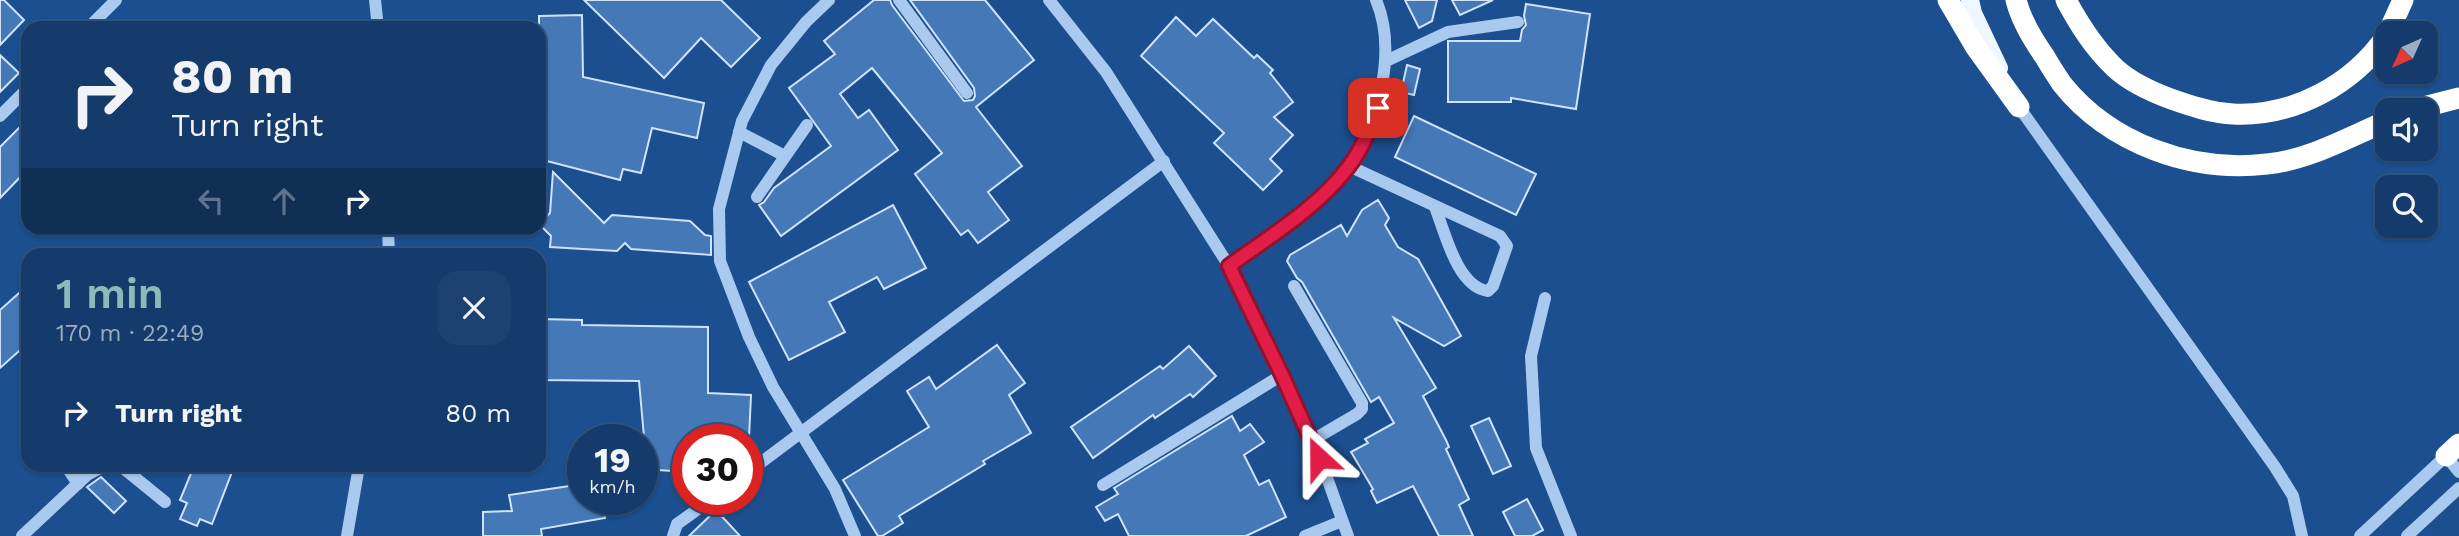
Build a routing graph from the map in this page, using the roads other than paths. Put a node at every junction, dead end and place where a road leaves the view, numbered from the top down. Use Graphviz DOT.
graph roads {
  1 [pos="116,0"];
  2 [pos="375,0"];
  3 [pos="829,0"];
  4 [pos="899,0"];
  5 [pos="1049,0"];
  6 [pos="1376,0"];
  7 [pos="1948,0"];
  8 [pos="1970,0"];
  9 [pos="2016,0"];
  10 [pos="2066,0"];
  11 [pos="2403,0"];
  12 [pos="95,21"];
  13 [pos="377,21"];
  14 [pos="2394,21"];
  15 [pos="1518,22"];
  16 [pos="2375,51"];
  17 [pos="1386,61"];
  18 [pos="967,93"];
  19 [pos="21,95"];
  20 [pos="2459,98"];
  21 [pos="2438,103"];
  22 [pos="2019,107"];
  23 [pos="0,116"];
  24 [pos="807,125"];
  25 [pos="2375,126"];
  26 [pos="739,132"];
  27 [pos="785,156"];
  28 [pos="1164,161"];
  29 [pos="1349,166"];
  30 [pos="757,197"];
  31 [pos="1435,207"];
  32 [pos="1229,266"];
  33 [pos="1294,286"];
  34 [pos="1545,298"];
  35 [pos="1282,375"];
  36 [pos="802,433"];
  37 [pos="1311,441"];
  38 [pos="2455,457"];
  39 [pos="763,461"];
  40 [pos="70,472"];
  41 [pos="95,472"];
  42 [pos="128,472"];
  43 [pos="358,472"];
  44 [pos="78,484"];
  45 [pos="1103,485"];
  46 [pos="2459,488"];
  47 [pos="165,502"];
  48 [pos="690,515"];
  49 [pos="1342,520"];
  50 [pos="22,536"];
  51 [pos="347,536"];
  52 [pos="673,536"];
  53 [pos="855,536"];
  54 [pos="1306,536"];
  55 [pos="1348,536"];
  56 [pos="1571,536"];
  57 [pos="2302,536"];
  58 [pos="2360,536"];
  59 [pos="2407,536"];
  1 -- 12 [label="street"];
  2 -- 13 [label="street"];
  3 -- 26 [label="street"];
  4 -- 18 [label="street"];
  5 -- 28 [label="street"];
  6 -- 17 [label="street"];
  7 -- 22 [label="highway"];
  8 -- 22 [label="main road"];
  9 -- 25 [label="highway"];
  10 -- 16 [label="highway"];
  11 -- 14 [label="highway"];
  15 -- 17 [label="street"];
  17 -- 29 [label="street"];
  19 -- 23 [label="street"];
  20 -- 21 [label="highway"];
  22 -- 57 [label="street"];
  24 -- 27 [label="street"];
  26 -- 27 [label="street"];
  26 -- 36 [label="street"];
  27 -- 30 [label="street"];
  28 -- 32 [label="street"];
  28 -- 36 [label="street"];
  29 -- 31 [label="street"];
  29 -- 32 [label="street"];
  31 -- 31 [label="street"];
  32 -- 35 [label="street"];
  33 -- 37 [label="street"];
  34 -- 56 [label="street"];
  35 -- 37 [label="street"];
  35 -- 45 [label="street"];
  36 -- 39 [label="street"];
  36 -- 53 [label="street"];
  37 -- 49 [label="street"];
  38 -- 58 [label="street"];
  40 -- 44 [label="street"];
  41 -- 44 [label="street"];
  42 -- 47 [label="street"];
  43 -- 51 [label="street"];
  44 -- 50 [label="street"];
  46 -- 59 [label="street"];
  48 -- 52 [label="street"];
  49 -- 54 [label="street"];
  49 -- 55 [label="street"];
}
